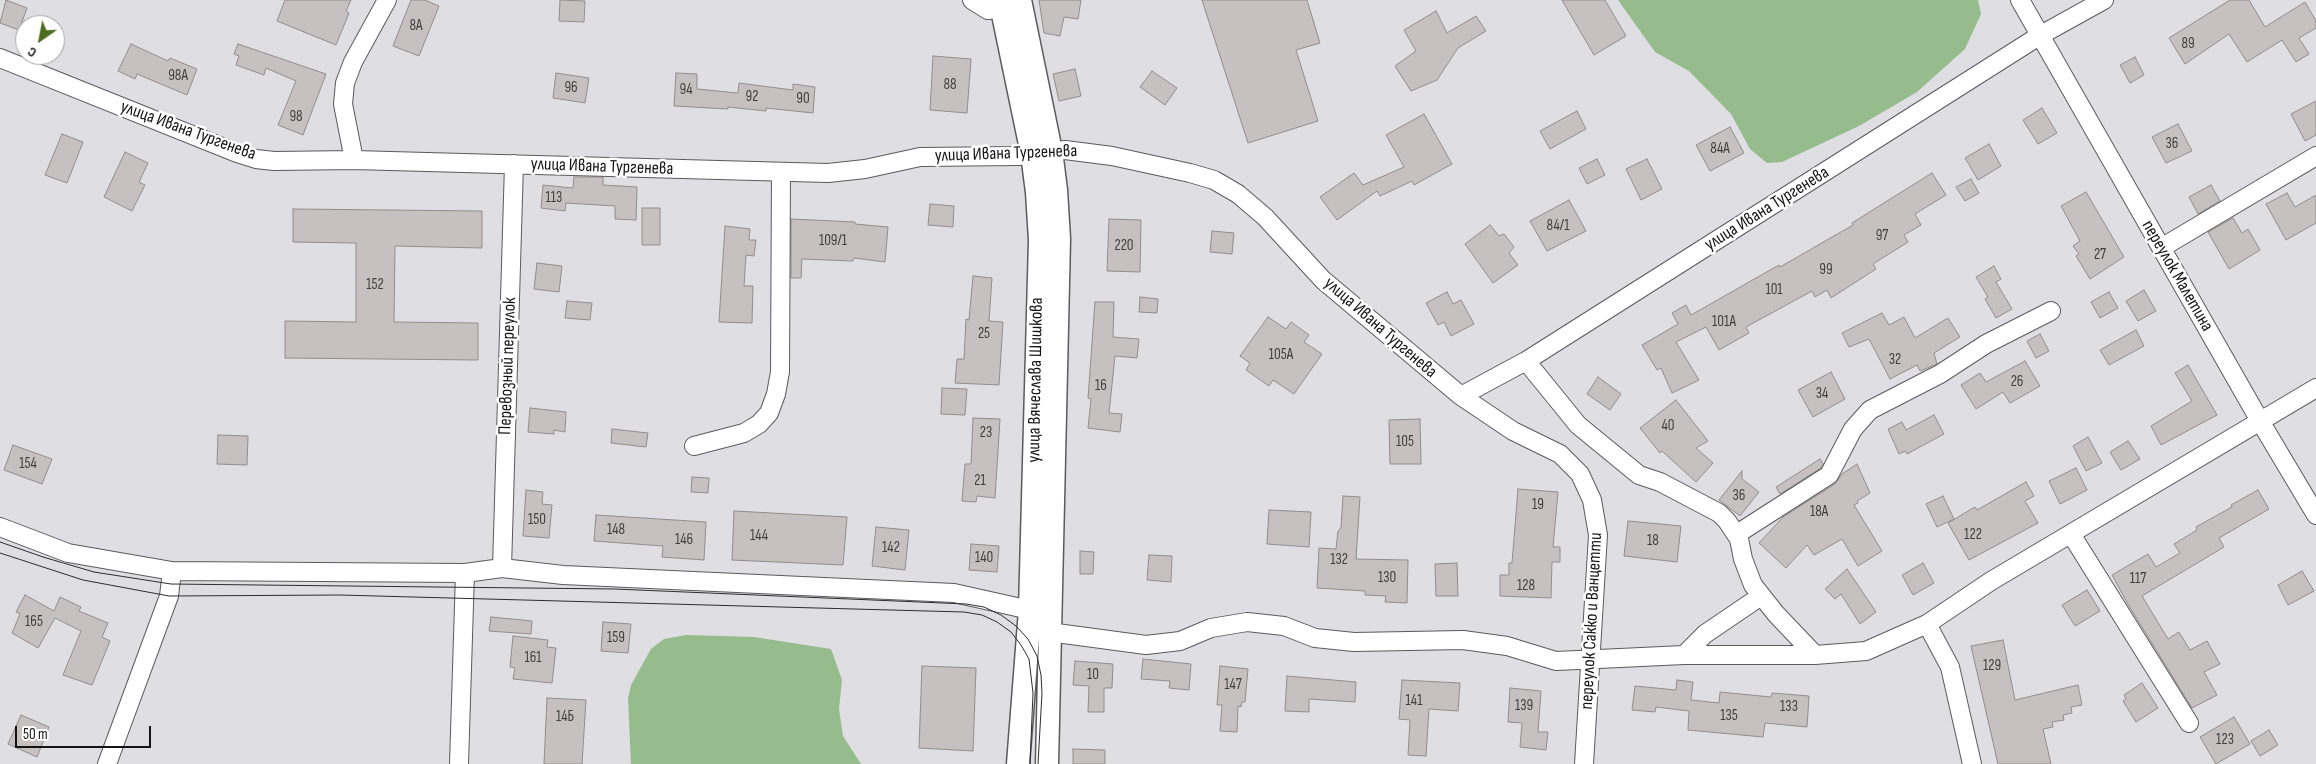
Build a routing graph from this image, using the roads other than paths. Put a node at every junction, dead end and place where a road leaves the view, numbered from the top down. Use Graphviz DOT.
graph roads {
  1 [pos="387,0"];
  2 [pos="972,0"];
  3 [pos="2020,0"];
  4 [pos="2104,0"];
  5 [pos="1011,4"];
  6 [pos="2039,36"];
  7 [pos="0,58"];
  8 [pos="1041,152"];
  9 [pos="2316,156"];
  10 [pos="354,160"];
  11 [pos="514,164"];
  12 [pos="781,172"];
  13 [pos="2161,248"];
  14 [pos="2051,311"];
  15 [pos="1526,361"];
  16 [pos="2316,388"];
  17 [pos="1460,396"];
  18 [pos="2260,421"];
  19 [pos="694,446"];
  20 [pos="2316,515"];
  21 [pos="0,527"];
  22 [pos="1737,534"];
  23 [pos="2071,534"];
  24 [pos="502,568"];
  25 [pos="172,571"];
  26 [pos="465,573"];
  27 [pos="1761,596"];
  28 [pos="1030,610"];
  29 [pos="1927,624"];
  30 [pos="1049,632"];
  31 [pos="1684,654"];
  32 [pos="1815,655"];
  33 [pos="1591,659"];
  34 [pos="2189,723"];
  35 [pos="107,764"];
  36 [pos="459,764"];
  37 [pos="1018,764"];
  38 [pos="1047,764"];
  39 [pos="1584,764"];
  40 [pos="1972,764"];
  1 -- 10 [label="street"];
  2 -- 5 [label="street"];
  3 -- 6 [label="street, переулок Малетина"];
  4 -- 6 [label="street, улица Ивана Тургенева"];
  5 -- 8 [label="main road, улица Вячеслава Шишкова"];
  6 -- 13 [label="street, переулок Малетина"];
  6 -- 15 [label="street, улица Ивана Тургенева"];
  7 -- 10 [label="street, улица Ивана Тургенева"];
  8 -- 12 [label="street, улица Ивана Тургенева"];
  8 -- 17 [label="street, улица Ивана Тургенева"];
  8 -- 28 [label="main road, улица Вячеслава Шишкова"];
  8 -- 30 [label="main road, улица Вячеслава Шишкова"];
  9 -- 13 [label="street"];
  10 -- 11 [label="street, улица Ивана Тургенева"];
  11 -- 12 [label="street, улица Ивана Тургенева"];
  11 -- 24 [label="street, Перевозный переулок"];
  12 -- 19 [label="street"];
  13 -- 18 [label="street, переулок Малетина"];
  14 -- 22 [label="street"];
  15 -- 17 [label="street, улица Ивана Тургенева"];
  15 -- 22 [label="street"];
  16 -- 18 [label="street"];
  17 -- 33 [label="street, переулок Сакко и Ванцетти"];
  18 -- 20 [label="street, переулок Малетина"];
  18 -- 23 [label="street"];
  21 -- 25 [label="street"];
  22 -- 27 [label="street"];
  23 -- 29 [label="street"];
  23 -- 34 [label="street"];
  24 -- 26 [label="street"];
  24 -- 28 [label="street"];
  25 -- 26 [label="street"];
  25 -- 35 [label="street"];
  26 -- 36 [label="street"];
  27 -- 31 [label="street"];
  27 -- 32 [label="street"];
  28 -- 37 [label="main road, улица Вячеслава Шишкова"];
  29 -- 32 [label="street"];
  29 -- 40 [label="street"];
  30 -- 33 [label="street"];
  30 -- 38 [label="main road, улица Вячеслава Шишкова"];
  31 -- 32 [label="street"];
  31 -- 33 [label="street"];
  33 -- 39 [label="street, переулок Сакко и Ванцетти"];
}
